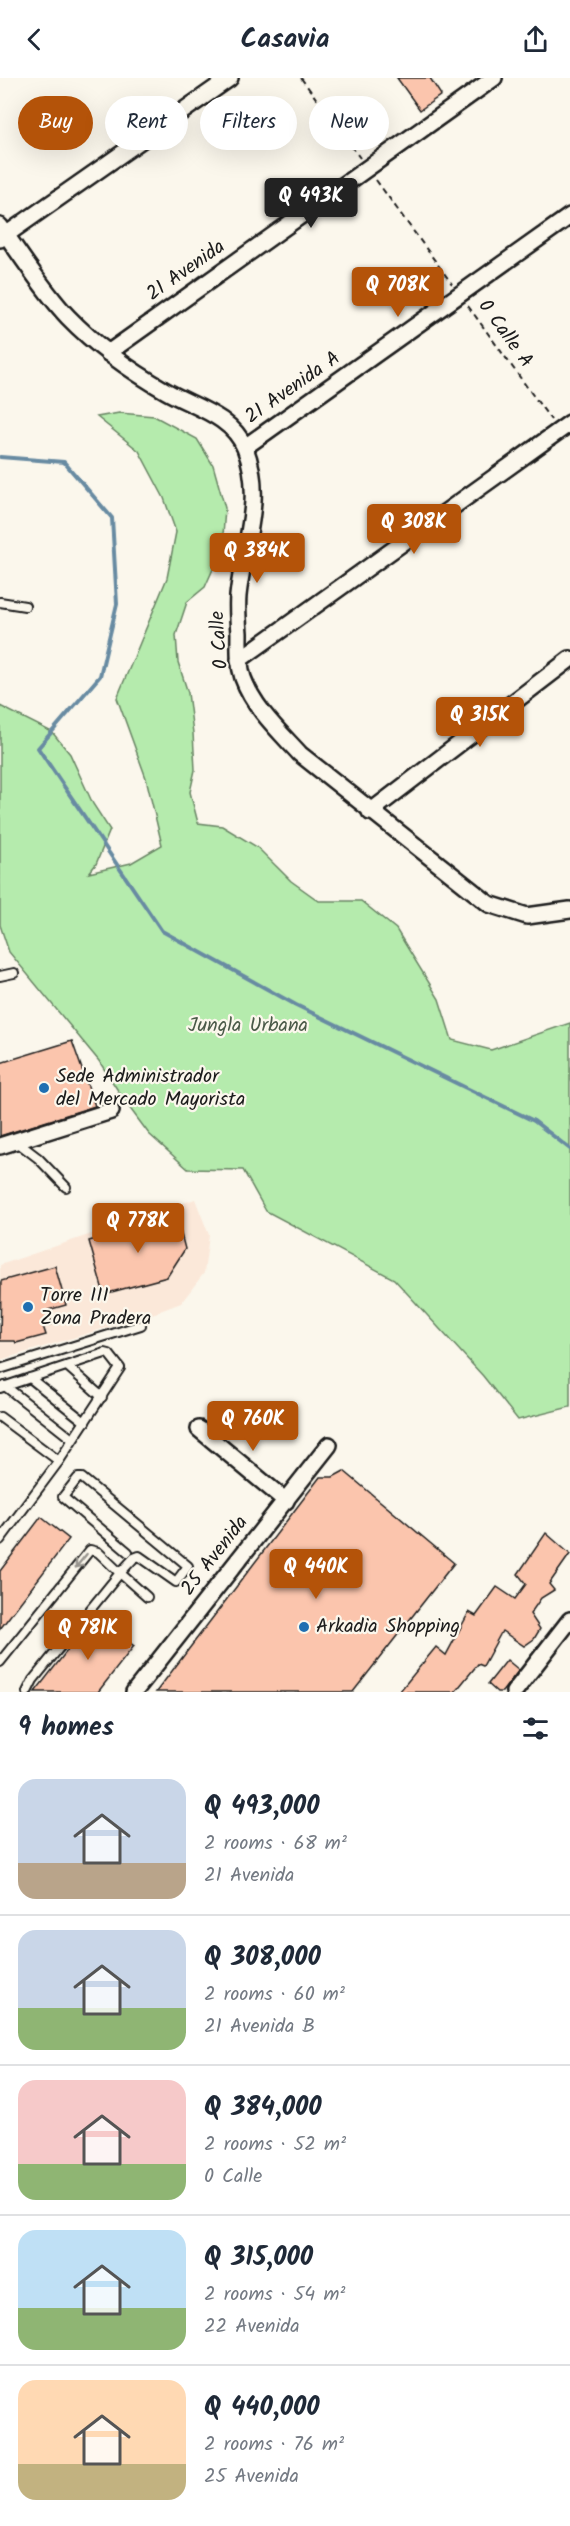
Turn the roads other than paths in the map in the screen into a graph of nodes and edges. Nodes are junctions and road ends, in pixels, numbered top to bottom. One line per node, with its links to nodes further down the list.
1 (230, 78): 4 (street)
2 (494, 78): 5 (street, 21 Avenida)
3 (570, 216): 7 (street, 21 Avenida A)
4 (2, 233): 5 (street, 0 Calle)
5 (108, 353): 7 (street, 0 Calle)
6 (565, 427): 11 (street)
7 (245, 447): 11 (street, 0 Calle)
8 (0, 602): 9 (lane)
9 (25, 606)
10 (570, 659): 12 (street)
11 (239, 660): 12 (street, 0 Calle)
12 (370, 812): 13 (street, 0 Calle)
13 (570, 910)
14 (14, 973): 15 (lane)
15 (0, 976)
16 (111, 1111): 17 (street)
17 (15, 1141): 18 (street); 19 (lane)
18 (0, 1146)
19 (66, 1187)
20 (141, 1325): 22 (lane)
21 (67, 1366): 23 (lane); 25 (lane); 25 (lane)
22 (0, 1369)
23 (30, 1378): 24 (lane); 27 (lane)
24 (3, 1387): 29 (lane)
25 (102, 1397): 27 (lane)
26 (0, 1417): 31 (lane)
27 (85, 1422): 29 (lane)
28 (199, 1429): 32 (street)
29 (72, 1439): 31 (lane)
30 (329, 1445): 32 (street, 25 Avenida)
31 (59, 1461): 33 (lane)
32 (286, 1501): 40 (street, 25 Avenida)
33 (0, 1540)
34 (128, 1552): 35 (lane)
35 (120, 1573): 36 (lane); 38 (lane, one-way to 38); 39 (lane)
36 (147, 1597)
37 (570, 1620): 41 (street)
38 (0, 1662)
39 (27, 1692)
40 (134, 1692)
41 (514, 1692)

